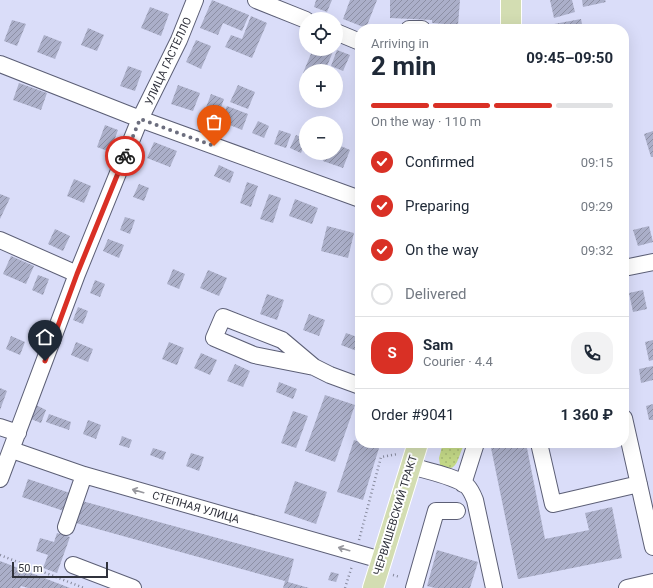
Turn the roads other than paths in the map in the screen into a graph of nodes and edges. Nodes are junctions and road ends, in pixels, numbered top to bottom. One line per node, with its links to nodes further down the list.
1 (195, 0): 9 (street, УЛИЦА ГАСТЕЛЛО)
2 (256, 0): 4 (street)
3 (511, 0): 5 (main road)
4 (299, 17)
5 (511, 24)
6 (343, 35): 7 (street)
7 (355, 40)
8 (0, 64): 9 (street)
9 (140, 119): 10 (street); 14 (street, УЛИЦА ГАСТЕЛЛО)
10 (355, 197)
11 (0, 240): 14 (street)
12 (653, 262): 13 (street)
13 (629, 267)
14 (77, 274): 18 (street, УЛИЦА ГАСТЕЛЛО)
15 (314, 367): 15 (street); 16 (street)
16 (355, 384)
17 (0, 427): 18 (street)
18 (18, 433): 23 (street, УЛИЦА ГАСТЕЛЛО)
19 (629, 440): 28 (street)
20 (414, 448): 24 (main road, ЧЕРВИШЕВСКИЙ ТРАКТ)
21 (474, 448): 27 (street)
22 (540, 448): 28 (street)
23 (12, 450): 25 (street, СТЕПНАЯ УЛИЦА); 26 (street, УЛИЦА ГАСТЕЛЛО)
24 (406, 460): 27 (street); 32 (main road, ЧЕРВИШЕВСКИЙ ТРАКТ)
25 (84, 475): 30 (street); 32 (street, СТЕПНАЯ УЛИЦА, one-way to 25)
26 (0, 479)
27 (463, 484): 38 (street)
28 (639, 484): 31 (street)
29 (457, 511): 37 (street)
30 (66, 527)
31 (653, 547)
32 (381, 560): 36 (main road, ЧЕРВИШЕВСКИЙ ТРАКТ)
33 (73, 565): 35 (street)
34 (653, 582): 39 (street)
35 (123, 586)
36 (373, 588)
37 (414, 588)
38 (494, 588)
39 (627, 588)

